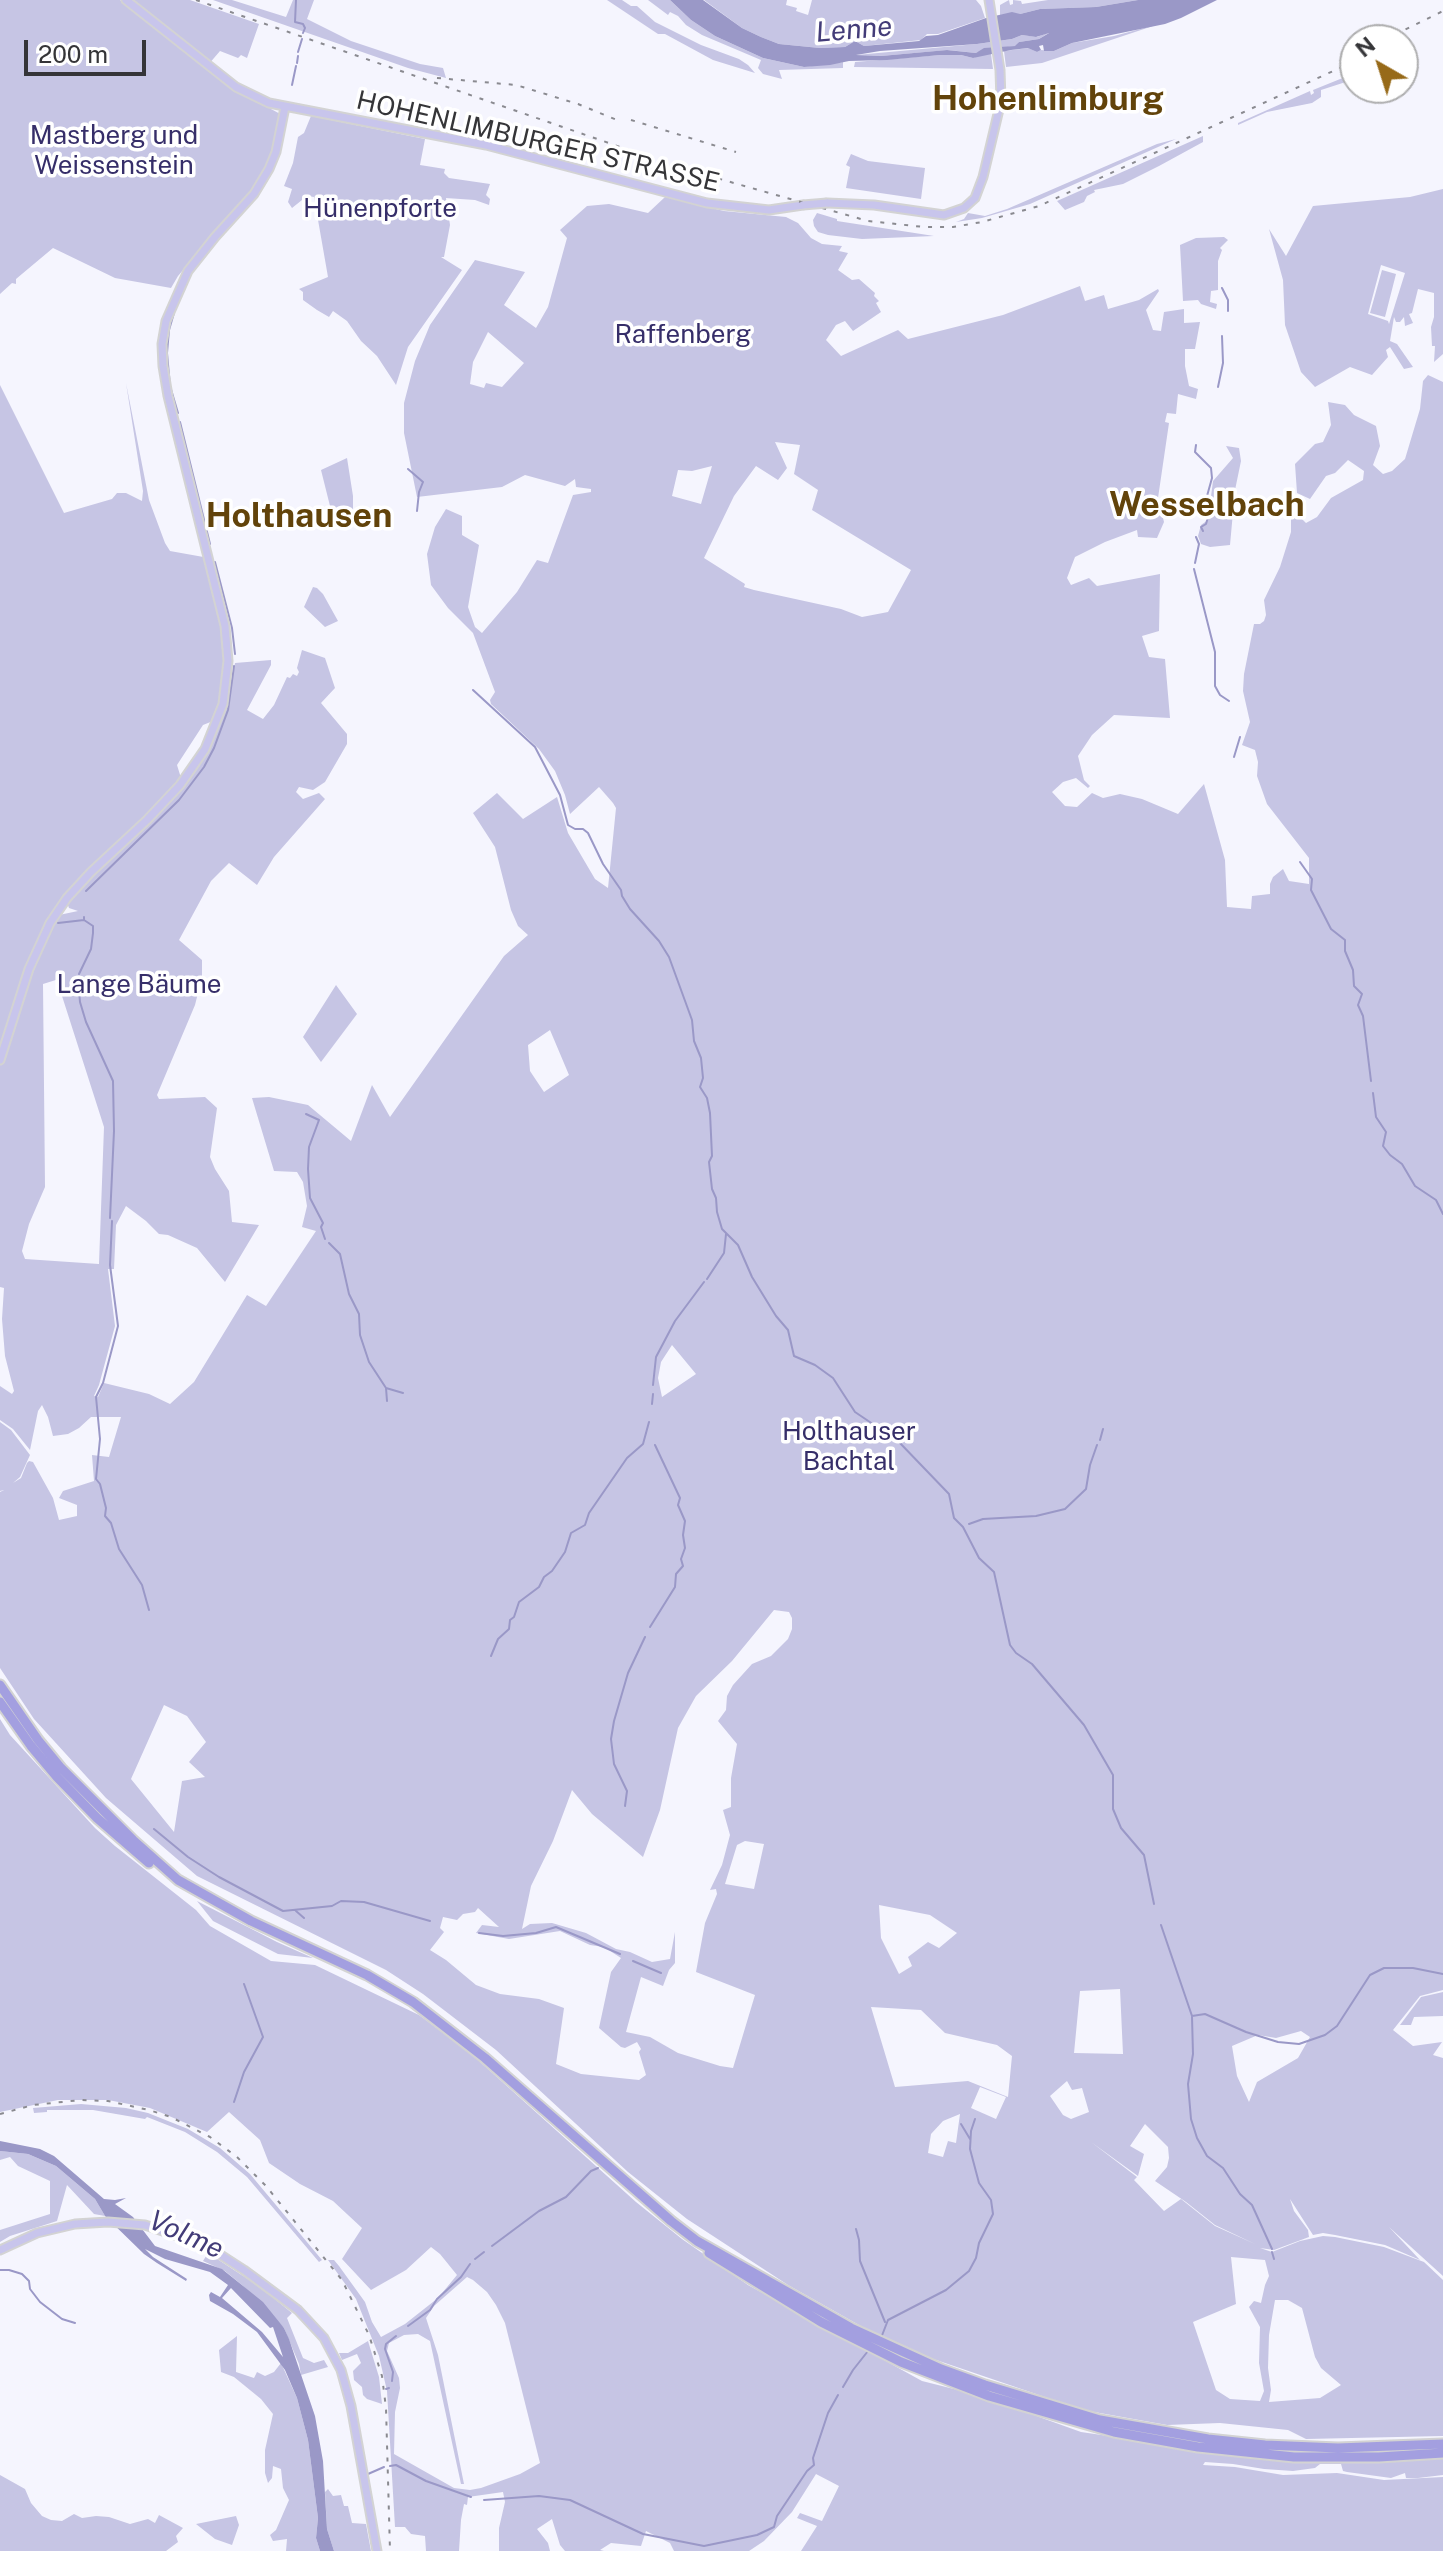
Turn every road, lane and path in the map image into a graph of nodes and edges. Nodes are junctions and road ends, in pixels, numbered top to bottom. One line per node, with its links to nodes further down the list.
1 (126, 0): 3 (main road, HOHENLIMBURGER STRASSE)
2 (990, 3): 3 (main road, HOHENLIMBURGER STRASSE, bridge)
3 (285, 107): 4 (main road)
4 (0, 1060)
5 (0, 1685): 7 (highway)
6 (0, 1702): 7 (highway)
7 (119, 1832): 9 (highway)
8 (0, 2250): 16 (main road)
9 (1084, 2419): 11 (highway); 15 (highway)
10 (1188, 2429): 11 (highway)
11 (1160, 2431): 14 (highway)
12 (1301, 2439): 14 (highway)
13 (1443, 2444): 14 (highway)
14 (1338, 2448)
15 (1443, 2453)
16 (377, 2551)

